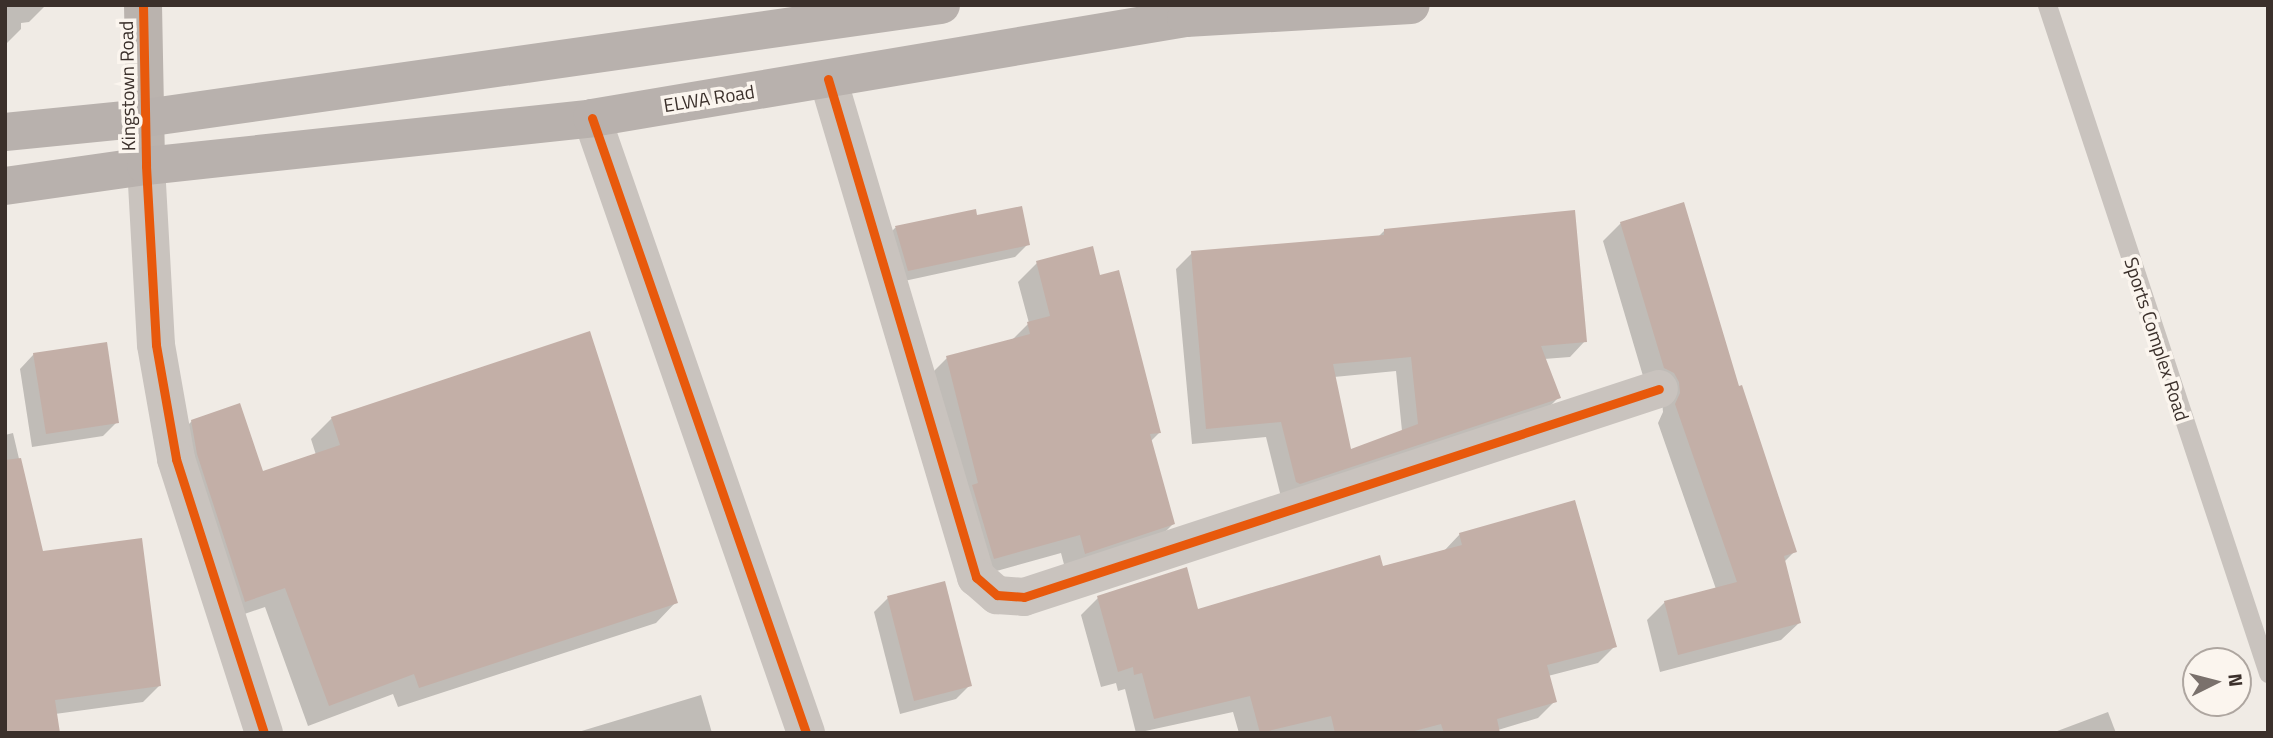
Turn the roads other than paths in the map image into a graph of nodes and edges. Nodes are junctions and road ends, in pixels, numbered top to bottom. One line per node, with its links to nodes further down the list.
1 (941, 5): 7 (main road)
2 (1411, 5): 5 (main road, ELWA Road)
3 (2047, 5): 13 (lane, Sports Complex Road)
4 (142, 6): 7 (street, Kingstown Road)
5 (1190, 12): 6 (main road, ELWA Road)
6 (828, 79): 8 (main road, ELWA Road); 12 (street)
7 (145, 118): 9 (main road); 10 (street, Kingstown Road)
8 (592, 118): 10 (main road, ELWA Road); 15 (street)
9 (5, 132)
10 (146, 166): 11 (main road, ELWA Road); 14 (street)
11 (5, 186)
12 (1660, 389)
13 (2268, 673)
14 (264, 733)
15 (806, 733)

